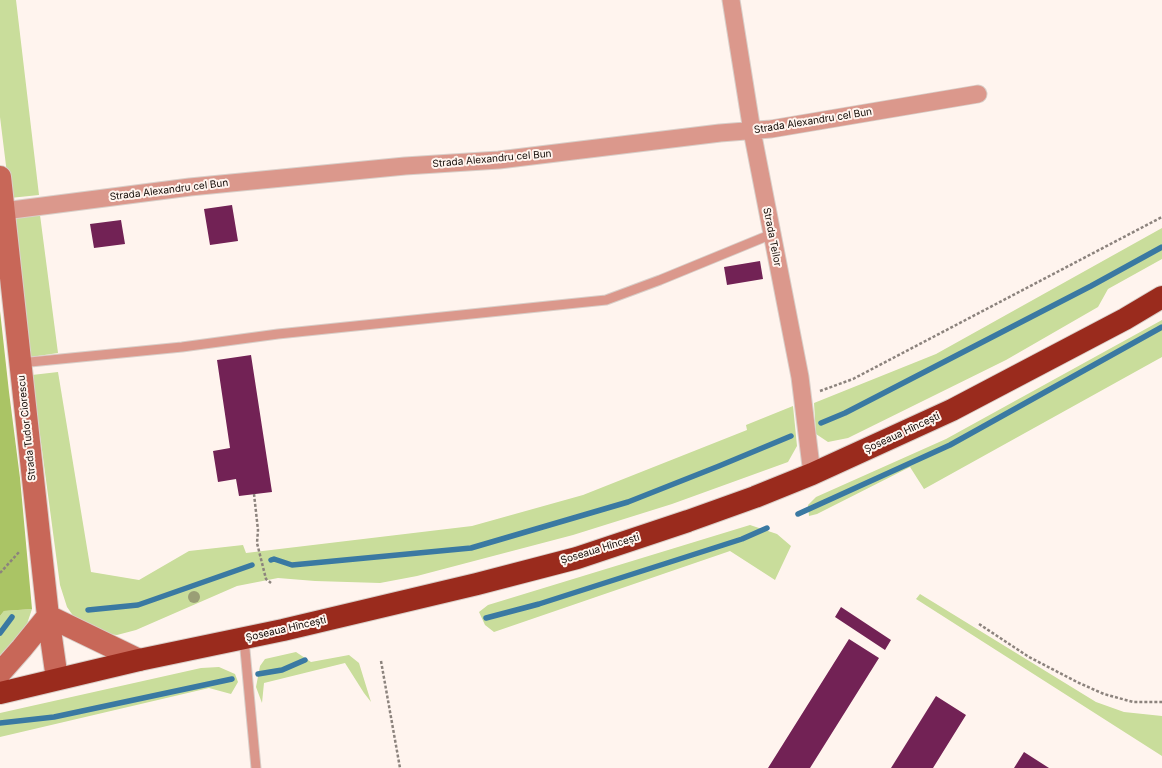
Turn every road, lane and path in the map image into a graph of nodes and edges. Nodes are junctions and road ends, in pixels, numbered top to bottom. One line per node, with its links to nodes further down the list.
1 (731, 0): 3 (street, Strada Teilor)
2 (978, 94): 3 (street, Strada Alexandru cel Bun)
3 (752, 131): 5 (street, Strada Alexandru cel Bun); 7 (street, Strada Teilor)
4 (0, 177): 5 (street, Strada Tudor Ciorescu)
5 (4, 211): 9 (street, Strada Tudor Ciorescu)
6 (1162, 217): 10 (path)
7 (772, 234): 9 (lane); 10 (street, Strada Teilor)
8 (1162, 297): 11 (highway, Șoseaua Hîncești)
9 (20, 363): 14 (street, Strada Tudor Ciorescu)
10 (802, 398): 11 (street, Strada Teilor)
11 (812, 474): 16 (highway, Șoseaua Hîncești)
12 (254, 494): 13 (path)
13 (271, 583)
14 (48, 616): 17 (street); 19 (street); 20 (street, Strada Tudor Ciorescu)
15 (979, 624): 22 (path)
16 (244, 639): 17 (highway, Șoseaua Hîncești); 23 (lane)
17 (139, 660): 20 (highway, Șoseaua Hîncești)
18 (381, 661): 24 (path)
19 (0, 673)
20 (57, 679): 21 (highway, Șoseaua Hîncești)
21 (0, 693)
22 (1162, 702)
23 (256, 768)
24 (400, 768)

